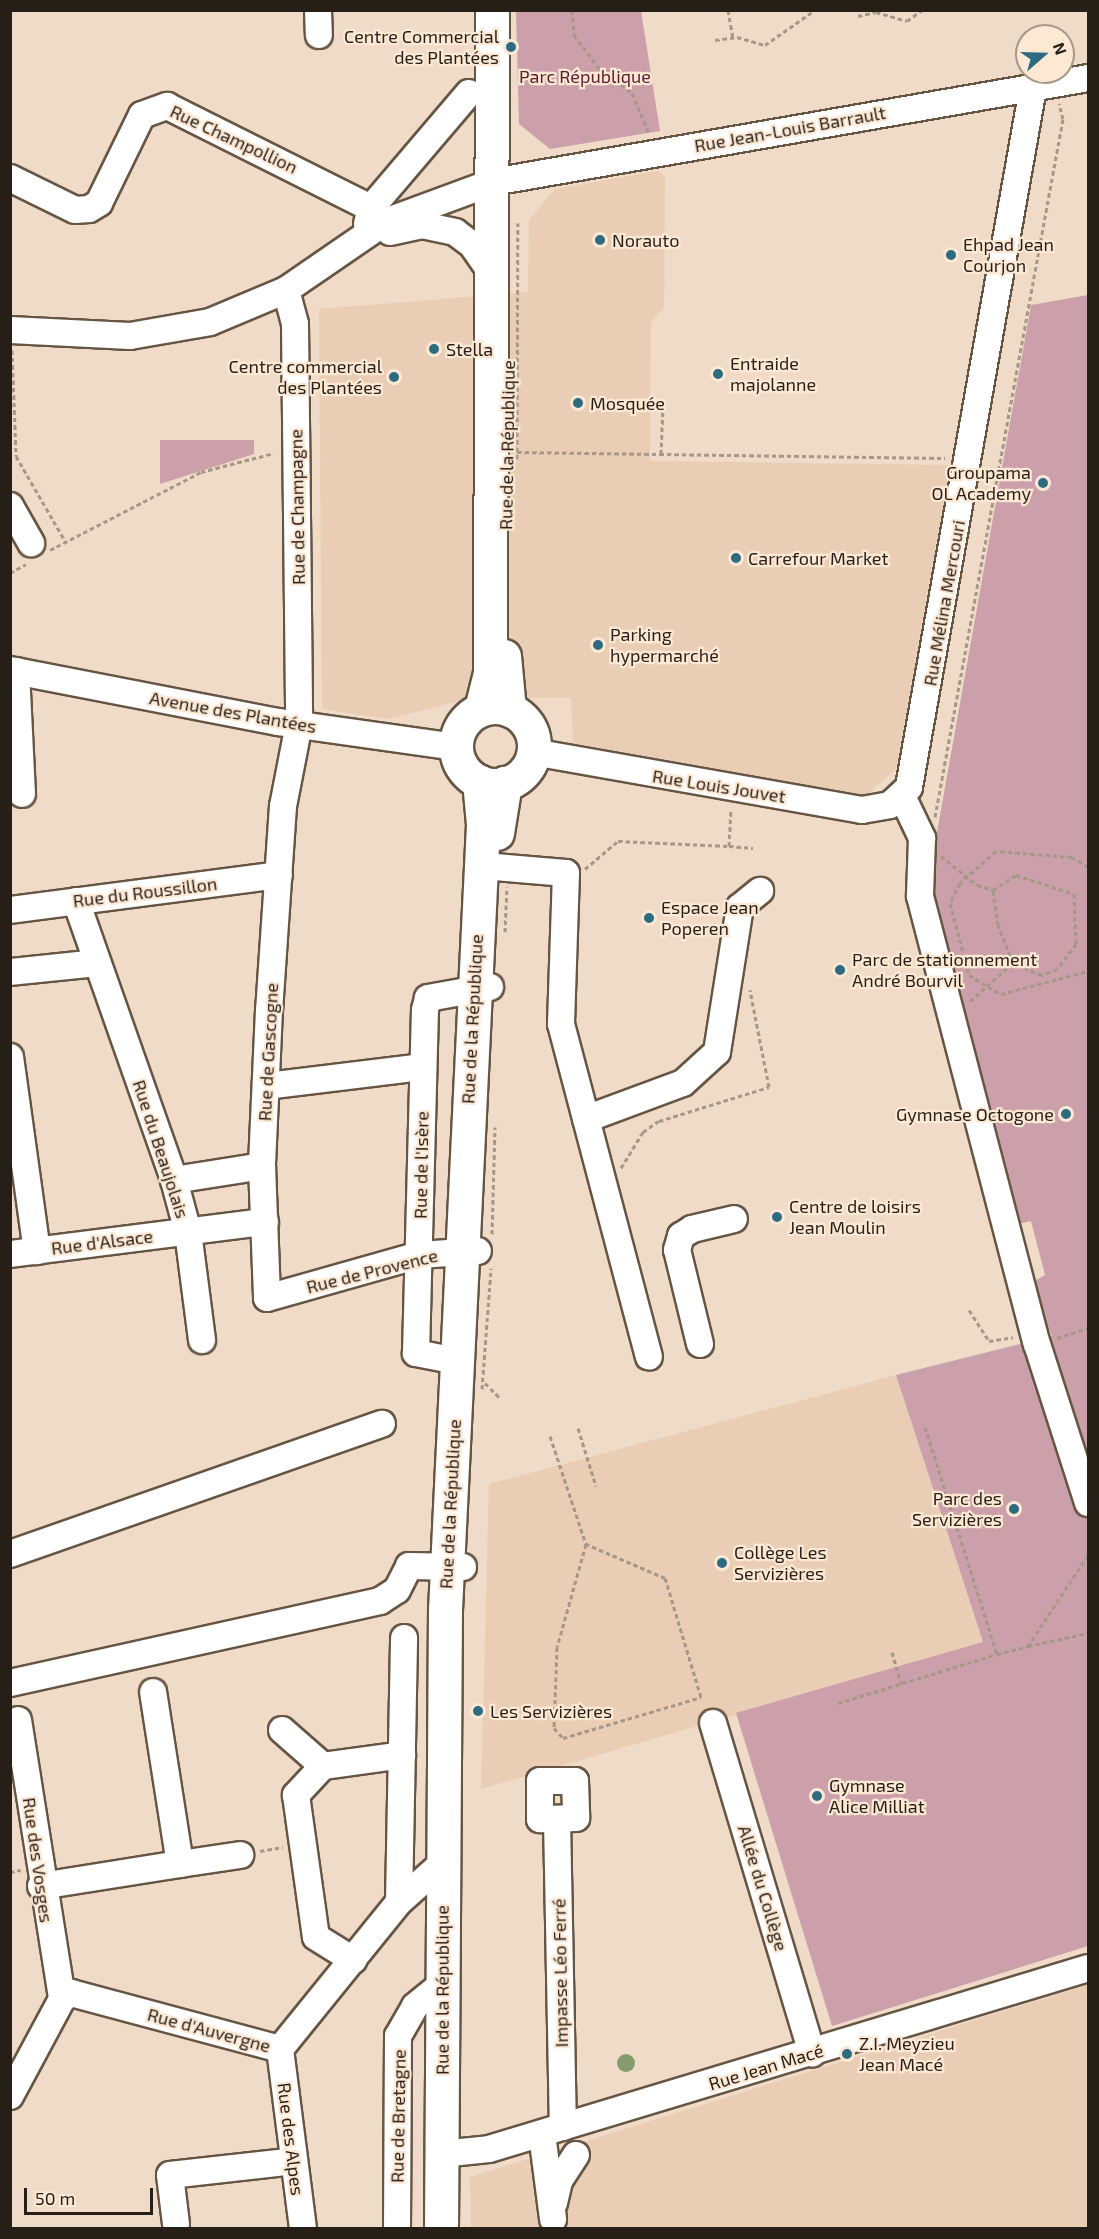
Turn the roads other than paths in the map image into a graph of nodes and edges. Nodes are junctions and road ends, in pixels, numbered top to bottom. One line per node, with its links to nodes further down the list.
1 (492, 10): 6 (main road, Rue de la République)
2 (1089, 78): 3 (street, Rue Jean-Louis Barrault)
3 (1043, 86): 6 (street, Rue Jean-Louis Barrault); 21 (street, Rue Mélina Mercouri)
4 (469, 93): 7 (street)
5 (10, 178): 7 (street, Rue Champollion)
6 (493, 182): 8 (street, Rue Jean-Louis Barrault); 9 (main road, Rue de la République); 15 (main road, Rue de la République)
7 (370, 208): 8 (street)
8 (363, 238): 9 (street); 10 (street, Rue Jean-Louis Barrault)
9 (494, 276): 15 (main road, Rue de la République)
10 (286, 290): 11 (street, Rue Jean-Louis Barrault); 16 (street, Rue de Champagne)
11 (11, 330)
12 (10, 506): 13 (street)
13 (36, 552)
14 (13, 670): 16 (street, Avenue des Plantées); 20 (street)
15 (495, 710): 17 (main road); 18 (main road)
16 (288, 723): 17 (street, Avenue des Plantées); 23 (street, Rue de Gascogne)
17 (456, 747): 19 (main road)
18 (533, 752): 19 (main road); 21 (street, Rue Louis Jouvet)
19 (492, 782): 22 (main road, Rue de la République); 29 (main road, Rue de la République)
20 (22, 794)
21 (902, 796): 51 (street)
22 (502, 868): 29 (main road, Rue de la République); 34 (street)
23 (279, 875): 25 (street, Rue du Roussillon); 32 (street, Rue de Gascogne)
24 (760, 891): 33 (street)
25 (76, 901): 26 (street, Rue du Roussillon); 27 (street, Rue du Beaujolais)
26 (10, 910)
27 (97, 963): 28 (street); 37 (street, Rue du Beaujolais)
28 (10, 972)
29 (482, 988): 31 (street, Rue de l'Isère); 42 (main road, Rue de la République)
30 (10, 1057): 41 (street)
31 (423, 1067): 32 (street); 44 (street, Rue de l'Isère)
32 (266, 1086): 36 (street, Rue de Gascogne)
33 (625, 1106): 34 (street); 35 (street)
34 (586, 1119): 35 (street)
35 (597, 1163): 48 (street)
36 (262, 1166): 37 (street); 39 (street, Rue de Gascogne)
37 (174, 1180): 40 (street, Rue du Beaujolais)
38 (734, 1219): 47 (street)
39 (265, 1222): 40 (street, Rue d'Alsace); 45 (street, Rue de Gascogne)
40 (188, 1232): 41 (street, Rue d'Alsace); 46 (street, Rue du Beaujolais)
41 (37, 1251): 43 (street, Rue d'Alsace)
42 (481, 1252): 44 (street, Rue de Provence); 49 (main road, Rue de la République); 53 (main road, Rue de la République)
43 (10, 1254)
44 (418, 1256): 45 (street, Rue de Provence); 49 (street, Rue de l'Isère)
45 (267, 1298)
46 (202, 1340)
47 (700, 1344)
48 (649, 1357)
49 (457, 1361): 53 (main road, Rue de la République)
50 (382, 1424): 52 (street)
51 (1087, 1493)
52 (10, 1554)
53 (455, 1567): 55 (main road, Rue de la République); 56 (street)
54 (404, 1638): 61 (street)
55 (453, 1645): 65 (main road, Rue de la République); 77 (main road, Rue de la République)
56 (10, 1683)
57 (153, 1692): 66 (street)
58 (18, 1720): 67 (street, Rue des Vosges)
59 (713, 1723): 74 (street, Allée du Collège)
60 (282, 1730): 62 (street)
61 (402, 1755): 62 (street); 68 (street)
62 (323, 1766): 69 (street)
63 (557, 1819): 76 (street, Impasse Léo Ferré)
64 (240, 1855): 66 (street)
65 (443, 1863): 68 (street, Rue d'Auvergne); 71 (main road, Rue de la République)
66 (180, 1864): 67 (street)
67 (40, 1886): 72 (street, Rue des Vosges)
68 (399, 1902): 69 (street, Rue d'Auvergne)
69 (353, 1960): 73 (street, Rue d'Auvergne)
70 (1089, 1968): 74 (street, Rue Jean Macé)
71 (441, 1985): 77 (main road, Rue de la République); 83 (street, Rue de Bretagne)
72 (62, 1999): 73 (street, Rue d'Auvergne); 75 (street)
73 (280, 2049): 79 (street, Rue des Alpes)
74 (812, 2053): 76 (street, Rue Jean Macé)
75 (10, 2096)
76 (553, 2130): 77 (street, Rue Jean Macé); 81 (street, Impasse Léo Ferré)
77 (447, 2154): 84 (main road, Rue de la République); 85 (main road, Rue de la République)
78 (576, 2155): 81 (street)
79 (294, 2160): 80 (street); 82 (street, Rue des Alpes)
80 (176, 2224)
81 (550, 2224)
82 (303, 2229)
83 (397, 2229)
84 (441, 2229)
85 (454, 2229)

